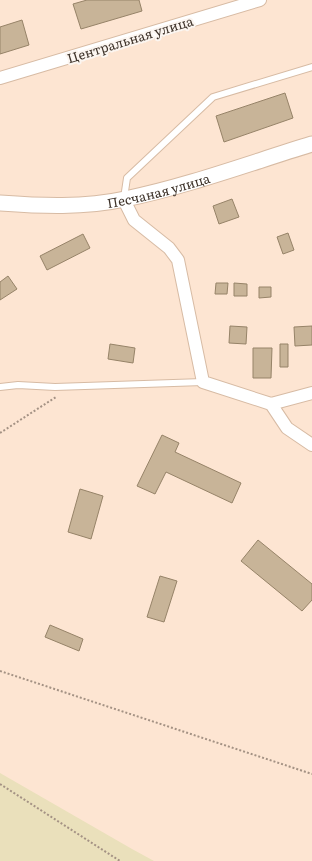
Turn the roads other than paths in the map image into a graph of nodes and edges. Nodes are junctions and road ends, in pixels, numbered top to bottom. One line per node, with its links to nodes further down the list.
1 (260, 0): 3 (street, Центральная улица)
2 (312, 67): 5 (lane)
3 (0, 78)
4 (312, 144): 5 (street, Песчаная улица)
5 (124, 200): 6 (street, Песчаная улица); 7 (street)
6 (0, 203)
7 (202, 382): 8 (lane); 10 (street)
8 (0, 387)
9 (312, 393): 10 (street)
10 (271, 404): 11 (street)
11 (312, 445)

